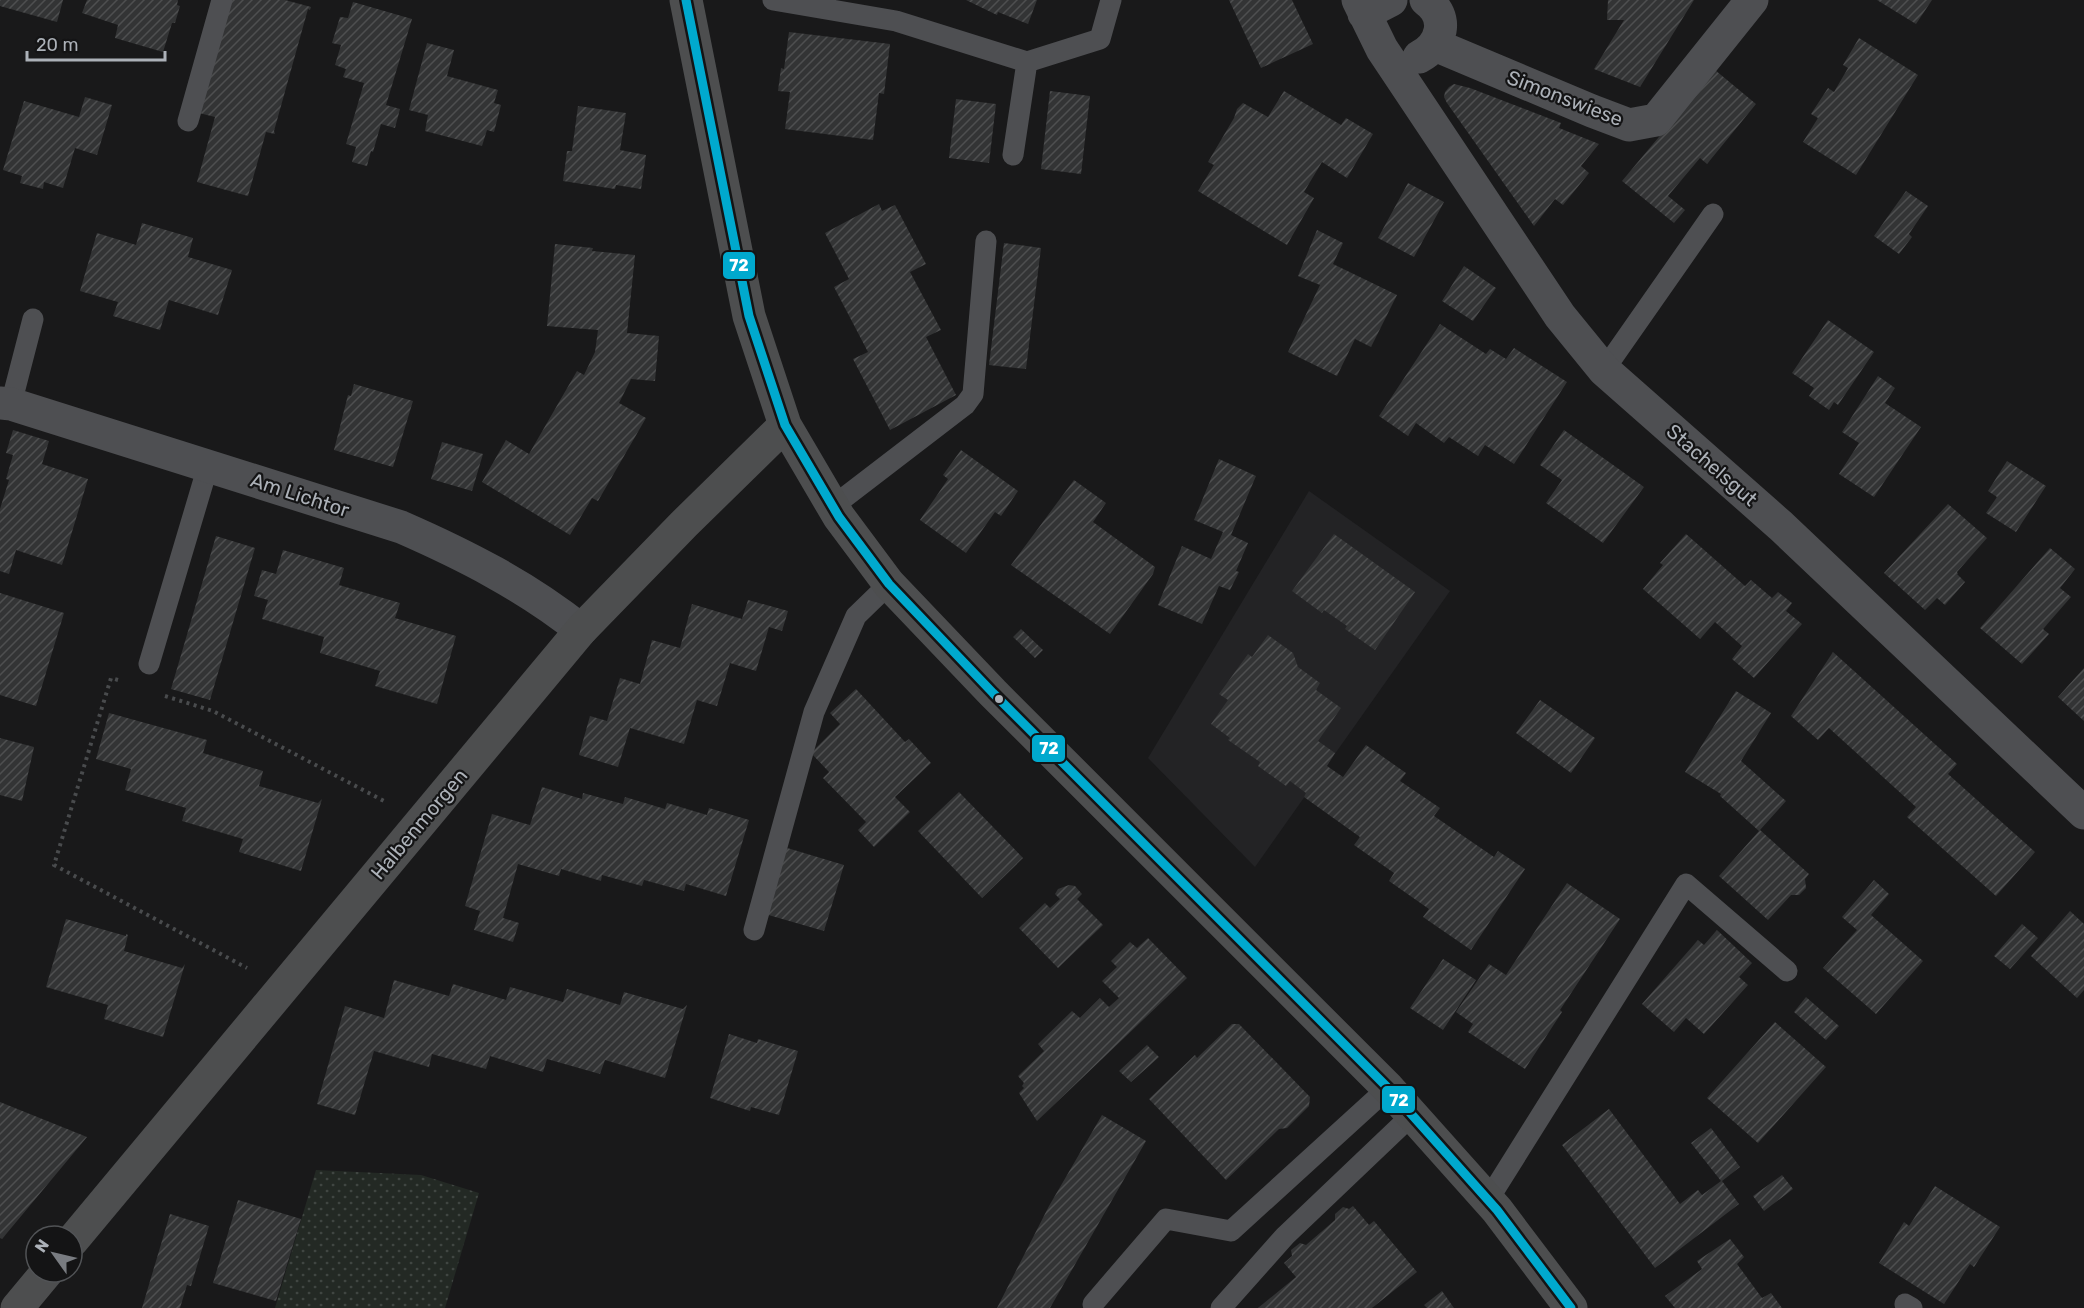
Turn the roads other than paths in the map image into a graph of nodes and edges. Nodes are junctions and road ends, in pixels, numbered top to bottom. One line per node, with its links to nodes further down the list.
1 (222, 0): 11 (lane)
2 (773, 0): 9 (lane)
3 (1112, 0): 9 (lane)
4 (1426, 0): 8 (street)
5 (1752, 0): 8 (street, Simonswiese)
6 (692, 1): 18 (main road)
7 (1371, 5): 10 (street, Stachelsgut)
8 (1435, 45): 10 (street)
9 (1027, 62): 12 (lane)
10 (1396, 69): 16 (street, Stachelsgut)
11 (188, 121)
12 (1013, 155)
13 (1713, 214): 16 (lane)
14 (986, 241): 20 (lane)
15 (33, 319): 17 (lane)
16 (1604, 370): 24 (street, Stachelsgut)
17 (5, 404): 19 (street, Am Lichtor)
18 (785, 424): 20 (main road); 22 (main road, Halbenmorgen)
19 (208, 466): 22 (street, Am Lichtor); 23 (lane)
20 (832, 507): 21 (main road)
21 (889, 584): 25 (lane); 27 (main road)
22 (581, 630): 30 (main road, Halbenmorgen)
23 (148, 664)
24 (2084, 813)
25 (754, 930)
26 (1787, 971): 29 (lane)
27 (1388, 1088): 28 (main road); 32 (lane)
28 (1412, 1115): 29 (main road); 34 (lane)
29 (1488, 1200): 35 (main road)
30 (84, 1227)
31 (36, 1284): 33 (main road)
32 (1093, 1304)
33 (17, 1308)
34 (1221, 1308)
35 (1571, 1308)

